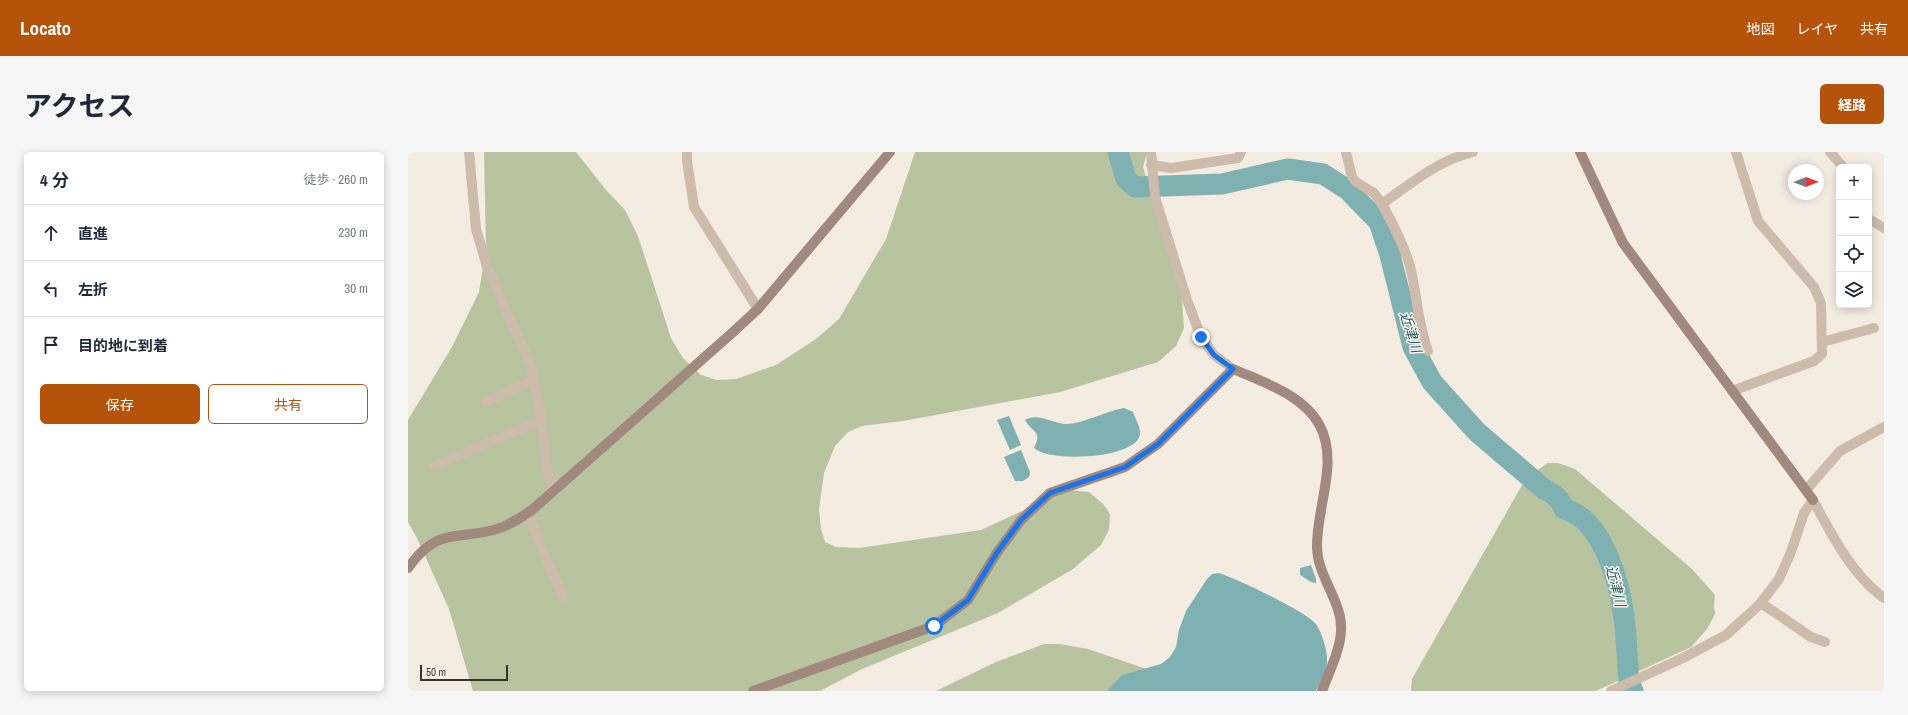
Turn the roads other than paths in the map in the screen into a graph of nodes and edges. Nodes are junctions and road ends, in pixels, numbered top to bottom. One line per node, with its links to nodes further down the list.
1 (469, 152): 21 (street)
2 (688, 152): 16 (street)
3 (890, 152): 16 (street)
4 (1151, 152): 12 (street)
5 (1241, 152): 12 (street)
6 (1346, 152): 13 (street)
7 (1473, 152): 13 (street)
8 (1580, 152): 22 (street)
9 (1736, 152): 18 (street)
10 (1830, 152): 11 (street)
11 (1840, 164)
12 (1152, 165): 20 (street)
13 (1382, 204): 19 (street)
14 (1872, 221): 15 (street)
15 (1884, 228)
16 (758, 309): 28 (street)
17 (1874, 328): 18 (street)
18 (1822, 342): 22 (street)
19 (1428, 351)
20 (1233, 369): 36 (street); 37 (street)
21 (534, 380): 23 (street); 24 (street)
22 (1732, 390): 27 (street)
23 (485, 402)
24 (541, 420): 26 (street); 28 (street)
25 (1884, 427): 27 (street)
26 (434, 466)
27 (1806, 490): 29 (street)
28 (554, 491): 30 (street)
29 (1813, 500): 33 (street); 34 (street)
30 (527, 513): 31 (street); 32 (street)
31 (408, 568)
32 (563, 597)
33 (1884, 598)
34 (1761, 603): 35 (street); 38 (street)
35 (1825, 642)
36 (753, 691)
37 (1322, 691)
38 (1611, 691)

